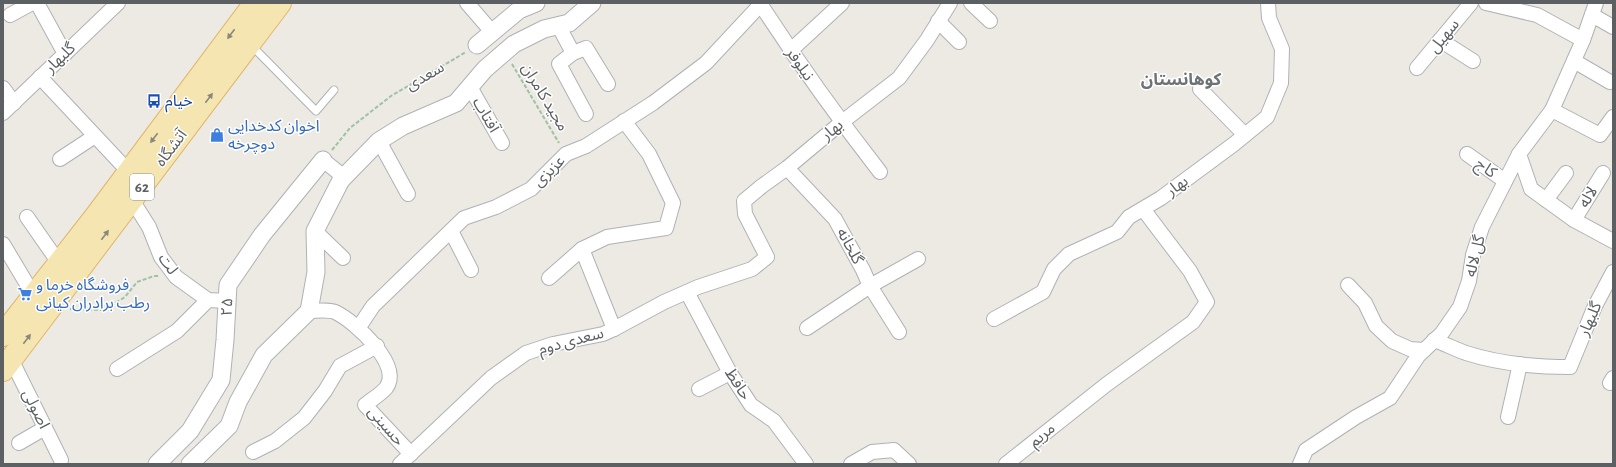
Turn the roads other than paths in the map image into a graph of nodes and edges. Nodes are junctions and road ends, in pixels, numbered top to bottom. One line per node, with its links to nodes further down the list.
1 (32, 3): 17 (street)
2 (36, 3): 31 (street)
3 (118, 3): 31 (street, گلبهار)
4 (255, 3): 58 (main road, آتشگاه / 62, one-way to 58)
5 (280, 3): 26 (main road, آتشگاه / 62)
6 (467, 3): 22 (street)
7 (536, 3): 22 (street)
8 (592, 3): 20 (street)
9 (842, 3): 29 (street)
10 (950, 3): 18 (street, بهار)
11 (971, 3): 19 (street)
12 (1268, 3): 49 (street, بهار)
13 (1471, 3): 23 (street, سهیل)
14 (1486, 3): 24 (street)
15 (762, 4): 29 (street, نیلوفر); 47 (street, عزیزی)
16 (1594, 9): 21 (street); 24 (street, گل لاله)
17 (10, 15)
18 (938, 21): 25 (street); 48 (street, بهار)
19 (990, 21)
20 (558, 25): 28 (street); 30 (street)
21 (1613, 27)
22 (497, 28): 27 (street); 28 (street)
23 (1440, 40): 33 (street); 34 (street, سهیل)
24 (1583, 40): 32 (street, گل لاله)
25 (959, 42)
26 (250, 44): 41 (lane); 65 (main road, آتشگاه / 62, one-way to 26)
27 (477, 46)
28 (509, 47): 38 (street)
29 (790, 51): 48 (street, نیلوفر)
30 (573, 53): 37 (street); 45 (street)
31 (65, 54): 35 (street, گلبهار)
32 (1574, 61): 36 (street); 43 (street, گل لاله)
33 (1473, 62)
34 (1417, 68)
35 (40, 77): 42 (street, گلبهار); 50 (street)
36 (1610, 82)
37 (608, 84)
38 (470, 87): 51 (street); 52 (street, آفتاب)
39 (3, 88): 42 (street)
40 (1200, 89): 49 (street)
41 (334, 90)
42 (14, 103): 44 (street, گلبهار)
43 (1552, 110): 46 (street); 54 (street, گل لاله)
44 (3, 113)
45 (586, 114)
46 (1613, 117)
47 (624, 121): 71 (street, عزیزی); 74 (street)
48 (842, 122): 57 (street, بهار); 59 (street, نیلوفر)
49 (1245, 135): 67 (street, بهار)
50 (95, 136): 55 (street); 58 (street)
51 (379, 141): 62 (street); 64 (street)
52 (502, 143)
53 (1467, 154): 63 (street, کاج)
54 (1519, 154): 63 (street, گل لاله); 66 (street)
55 (60, 159)
56 (323, 160): 62 (street); 87 (street, ۲۵)
57 (787, 168): 75 (street, بهار); 83 (street, گلخانه)
58 (129, 172): 78 (main road, آتشگاه / 62)
59 (880, 172)
60 (1566, 173): 66 (street)
61 (1602, 173): 69 (street, لاله)
62 (344, 177): 70 (street)
63 (1506, 181): 95 (street, گل لاله)
64 (408, 194)
65 (132, 200): 85 (street, لت); 86 (main road, آتشگاه / 62, one-way to 65)
66 (1546, 200): 69 (street)
67 (1143, 209): 89 (street, بهار); 114 (street, مریم)
68 (27, 217): 78 (street)
69 (1574, 220): 72 (street)
70 (315, 231): 76 (street); 88 (street)
71 (451, 231): 79 (street); 90 (street, عزیزی)
72 (1613, 241)
73 (3, 244): 86 (street)
74 (582, 249): 81 (street); 92 (street)
75 (767, 257): 84 (street, سعدی دوم)
76 (343, 258)
77 (918, 259): 83 (street)
78 (59, 264): 86 (main road, آتشگاه / 62)
79 (471, 270)
80 (1613, 272): 98 (street, گلبهار)
81 (550, 278)
82 (1348, 285): 95 (street)
83 (870, 286): 91 (street); 93 (street, گلخانه)
84 (687, 292): 92 (street, سعدی دوم); 100 (street, حافظ)
85 (208, 300): 87 (street); 99 (street)
86 (42, 301): 94 (main road, آتشگاه / 62); 97 (main road, آتشگاه / 62, one-way to 86)
87 (227, 301): 108 (street, ۲۵)
88 (309, 311): 90 (street, حسینی); 109 (street)
89 (994, 319)
90 (359, 327): 96 (street, حسینی)
91 (807, 328)
92 (614, 329): 106 (street, سعدی دوم)
93 (899, 332)
94 (3, 335)
95 (1429, 345): 98 (street); 115 (street, گل لاله)
96 (377, 346): 105 (street); 106 (street, حسینی)
97 (7, 364): 103 (street, اصولی)
98 (1520, 364): 102 (street)
99 (117, 369)
100 (730, 373): 101 (street); 111 (street, حافظ)
101 (699, 389)
102 (1508, 417)
103 (45, 428): 104 (street); 107 (street, اصولی)
104 (19, 443)
105 (253, 452)
106 (411, 454): 110 (street, سعدی دوم)
107 (61, 460)
108 (157, 464)
109 (190, 464)
110 (400, 464)
111 (806, 464)
112 (851, 464): 113 (street)
113 (909, 464)
114 (1006, 464)
115 (1300, 464)

